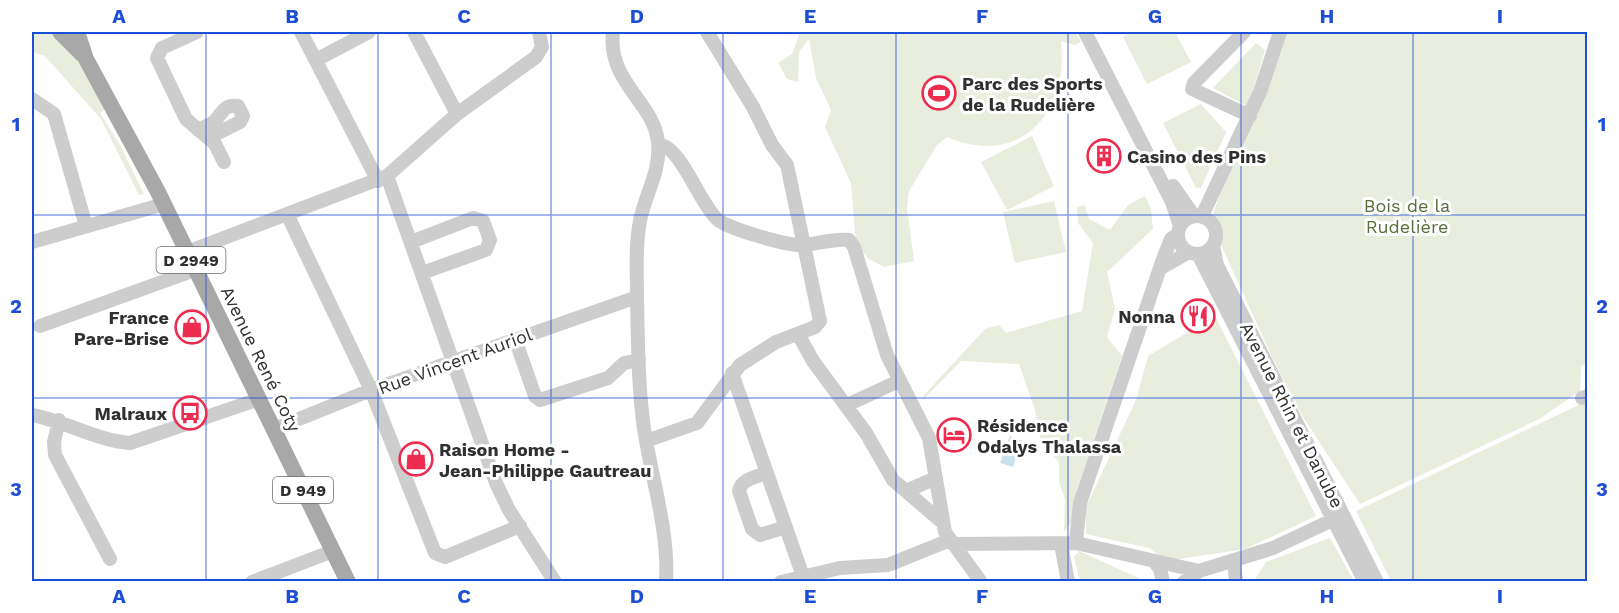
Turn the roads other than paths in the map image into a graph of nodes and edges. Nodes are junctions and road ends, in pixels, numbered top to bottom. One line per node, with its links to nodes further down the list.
1 (60, 32): 14 (main road, D 2949)
2 (77, 32): 14 (main road, D 2949)
3 (197, 32): 20 (street)
4 (301, 32): 15 (street)
5 (369, 32): 15 (street)
6 (414, 32): 17 (street)
7 (539, 32): 17 (street)
8 (613, 32): 19 (street)
9 (707, 32): 29 (street)
10 (1084, 32): 26 (street)
11 (1094, 32): 24 (street)
12 (1244, 32): 18 (street)
13 (1280, 32): 18 (street)
14 (86, 60): 22 (main road, Avenue René Coty / D 2949)
15 (316, 60): 21 (street)
16 (32, 99): 25 (street)
17 (457, 114): 21 (street)
18 (1250, 116): 24 (street)
19 (659, 145): 29 (street); 36 (street)
20 (224, 162)
21 (383, 178): 23 (street); 28 (street)
22 (164, 204): 25 (street); 31 (main road, Avenue René Coty / D 2949)
23 (287, 214): 31 (street); 44 (street)
24 (1198, 216): 26 (street); 30 (street)
25 (86, 226): 27 (street)
26 (1179, 230): 32 (street); 33 (street)
27 (32, 242)
28 (411, 242): 35 (street); 35 (street)
29 (802, 245): 38 (street); 43 (street)
30 (1213, 246): 32 (street); 54 (street, Avenue Rhin et Danube)
31 (187, 252): 34 (main road, Avenue René Coty / D 2949)
32 (1193, 253): 33 (street); 54 (street, Avenue Rhin et Danube)
33 (1161, 268): 59 (street)
34 (195, 270): 37 (street); 45 (main road, Avenue René Coty / D 2949)
35 (422, 273): 41 (street)
36 (637, 297): 39 (street, Rue Vincent Auriol); 40 (street)
37 (40, 326)
38 (798, 334): 42 (street); 46 (street)
39 (515, 339): 40 (street); 41 (street, Rue Vincent Auriol)
40 (639, 360): 50 (street)
41 (453, 363): 44 (street, Rue Vincent Auriol); 56 (street)
42 (732, 373): 50 (street); 51 (street)
43 (899, 381): 46 (street); 52 (street)
44 (371, 390): 49 (street, Rue Vincent Auriol); 56 (street)
45 (259, 399): 48 (street); 49 (main road, Avenue René Coty / D 949)
46 (846, 405): 53 (street)
47 (32, 415): 48 (street)
48 (59, 420): 61 (street)
49 (274, 429): 60 (main road, Avenue René Coty / D 949)
50 (646, 441): 69 (street)
51 (766, 473): 57 (street); 57 (street)
52 (936, 478): 53 (street); 55 (street)
53 (906, 491): 55 (street)
54 (1338, 518): 62 (street); 76 (street, Avenue Rhin et Danube); 77 (street, Avenue Rhin et Danube)
55 (942, 522): 58 (street)
56 (520, 526): 68 (street)
57 (786, 527): 65 (street)
58 (951, 542): 59 (street); 65 (street); 71 (street)
59 (1069, 543): 63 (street); 72 (street)
60 (333, 551): 66 (street); 67 (main road, Avenue René Coty / D 949)
61 (110, 559)
62 (1234, 560): 64 (street); 75 (street)
63 (1154, 561): 64 (street); 73 (street)
64 (1198, 571): 74 (street)
65 (803, 578): 70 (street)
66 (252, 582)
67 (348, 582)
68 (555, 582)
69 (666, 582)
70 (781, 582)
71 (981, 582)
72 (1068, 582)
73 (1163, 582)
74 (1184, 582)
75 (1236, 582)
76 (1365, 582)
77 (1377, 582)

